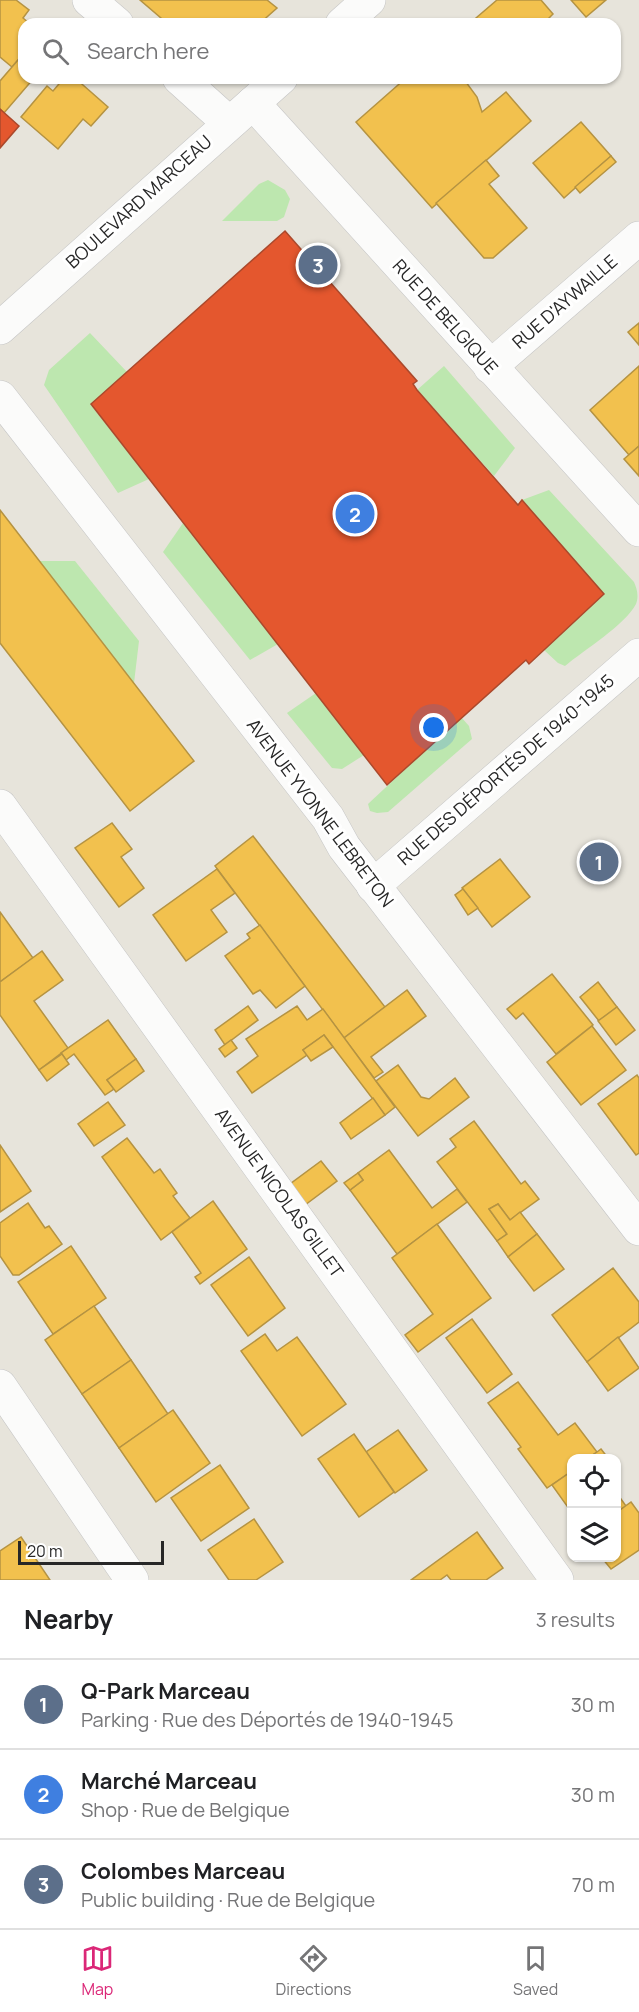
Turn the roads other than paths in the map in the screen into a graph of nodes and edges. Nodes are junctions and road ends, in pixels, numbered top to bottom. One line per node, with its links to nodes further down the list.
1 (89, 0): 3 (street)
2 (369, 0): 4 (street)
3 (110, 18)
4 (349, 18)
5 (190, 84): 7 (street, RUE DE BELGIQUE)
6 (274, 84): 7 (street, BOULEVARD MARCEAU)
7 (241, 113): 9 (street, BOULEVARD MARCEAU); 10 (street, RUE DE BELGIQUE)
8 (639, 238): 10 (street, RUE D'AYWAILLE)
9 (0, 328)
10 (490, 367): 12 (street, RUE DE BELGIQUE)
11 (0, 397): 15 (street, AVENUE YVONNE LEBRETON)
12 (639, 530)
13 (639, 656): 15 (street, RUE DES DÉPORTÉS DE 1940-1945)
14 (0, 806): 19 (street, AVENUE NICOLAS GILLET)
15 (373, 886): 16 (street, AVENUE YVONNE LEBRETON)
16 (639, 1229)
17 (0, 1386): 18 (street)
18 (132, 1580)
19 (557, 1580)

